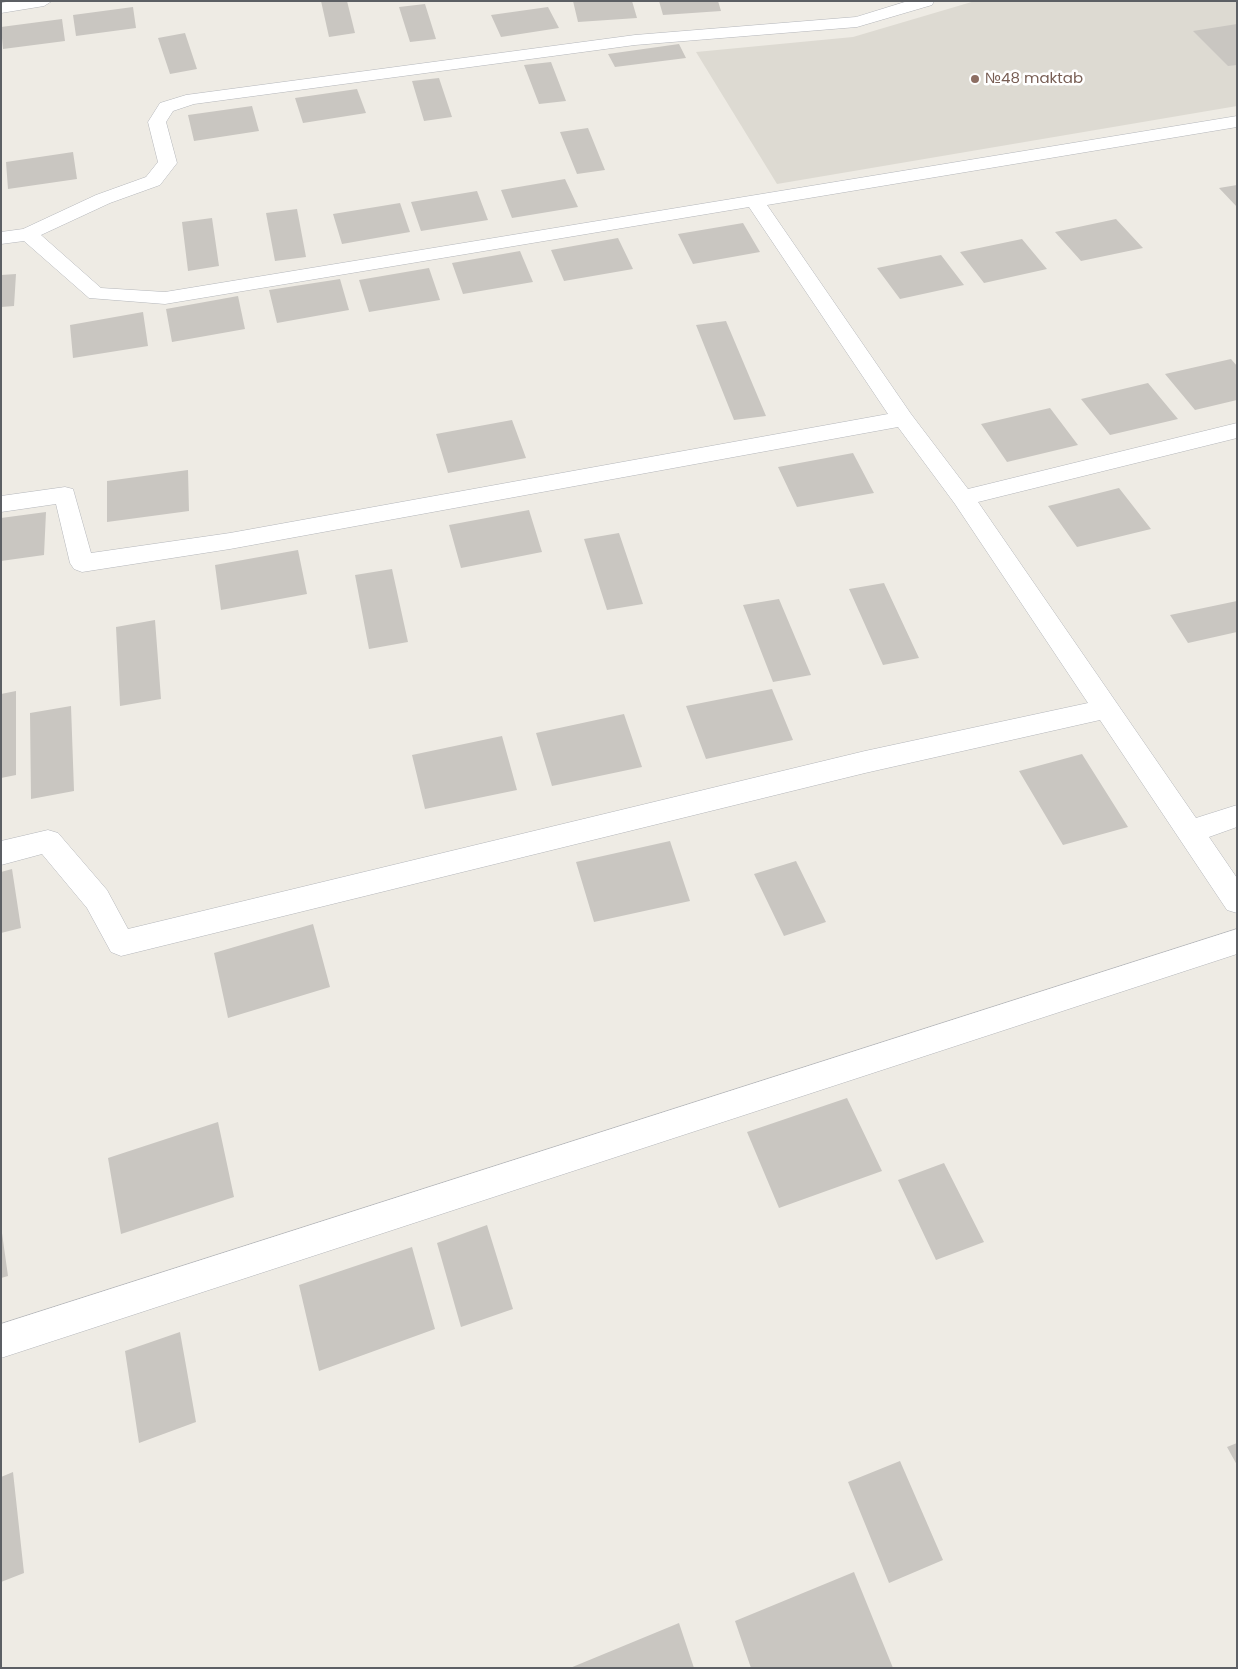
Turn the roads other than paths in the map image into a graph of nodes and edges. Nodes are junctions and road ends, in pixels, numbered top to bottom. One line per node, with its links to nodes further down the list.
1 (44, 1): 3 (street)
2 (926, 1): 6 (street)
3 (1, 8)
4 (1237, 121): 5 (street)
5 (754, 200): 6 (street); 8 (street)
6 (28, 234): 7 (street)
7 (1, 238)
8 (902, 419): 10 (street); 11 (street)
9 (1237, 430): 10 (street)
10 (963, 498): 12 (street)
11 (1, 504)
12 (1106, 709): 14 (street); 15 (street)
13 (1237, 816): 14 (street)
14 (1189, 832): 16 (street)
15 (1, 853)
16 (1237, 901)
17 (1237, 941): 18 (street)
18 (1, 1341)

